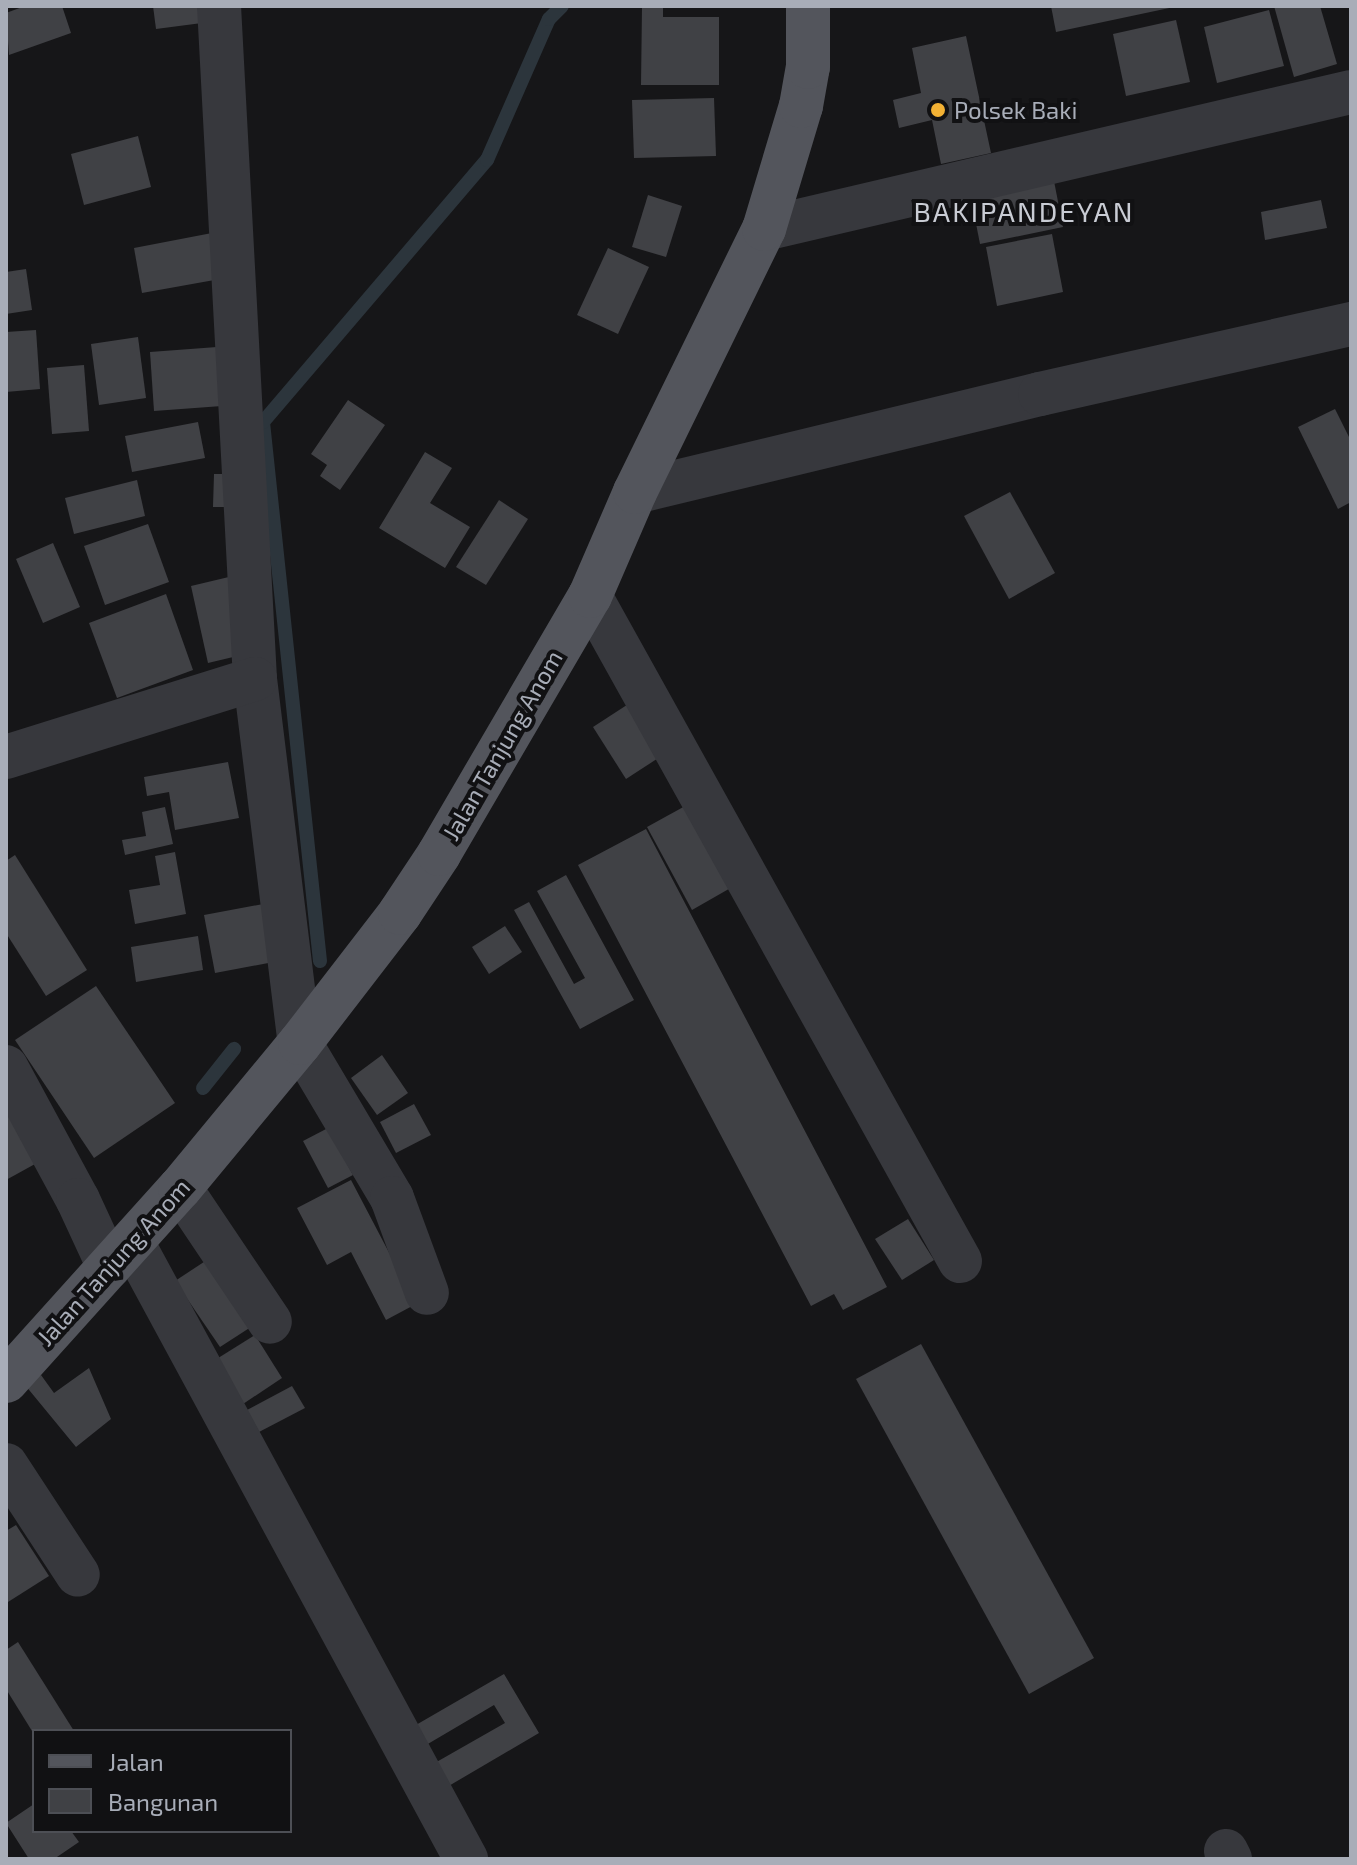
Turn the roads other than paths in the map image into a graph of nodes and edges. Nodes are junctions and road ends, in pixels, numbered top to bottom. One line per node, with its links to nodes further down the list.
1 (219, 6): 8 (street)
2 (808, 6): 4 (main road, Jalan Tanjung Anom)
3 (1351, 92): 4 (street)
4 (764, 229): 6 (main road, Jalan Tanjung Anom)
5 (1351, 324): 6 (street)
6 (635, 492): 7 (main road, Jalan Tanjung Anom)
7 (590, 596): 10 (main road, Jalan Tanjung Anom); 14 (street)
8 (255, 679): 9 (street); 10 (street)
9 (6, 757)
10 (300, 1043): 12 (main road, Jalan Tanjung Anom); 15 (street)
11 (6, 1067): 13 (street)
12 (180, 1188): 13 (main road, Jalan Tanjung Anom); 16 (street)
13 (120, 1255): 17 (main road, Jalan Tanjung Anom); 20 (street)
14 (960, 1261)
15 (427, 1293)
16 (270, 1322)
17 (6, 1381)
18 (6, 1465): 19 (street)
19 (78, 1575)
20 (466, 1859)

